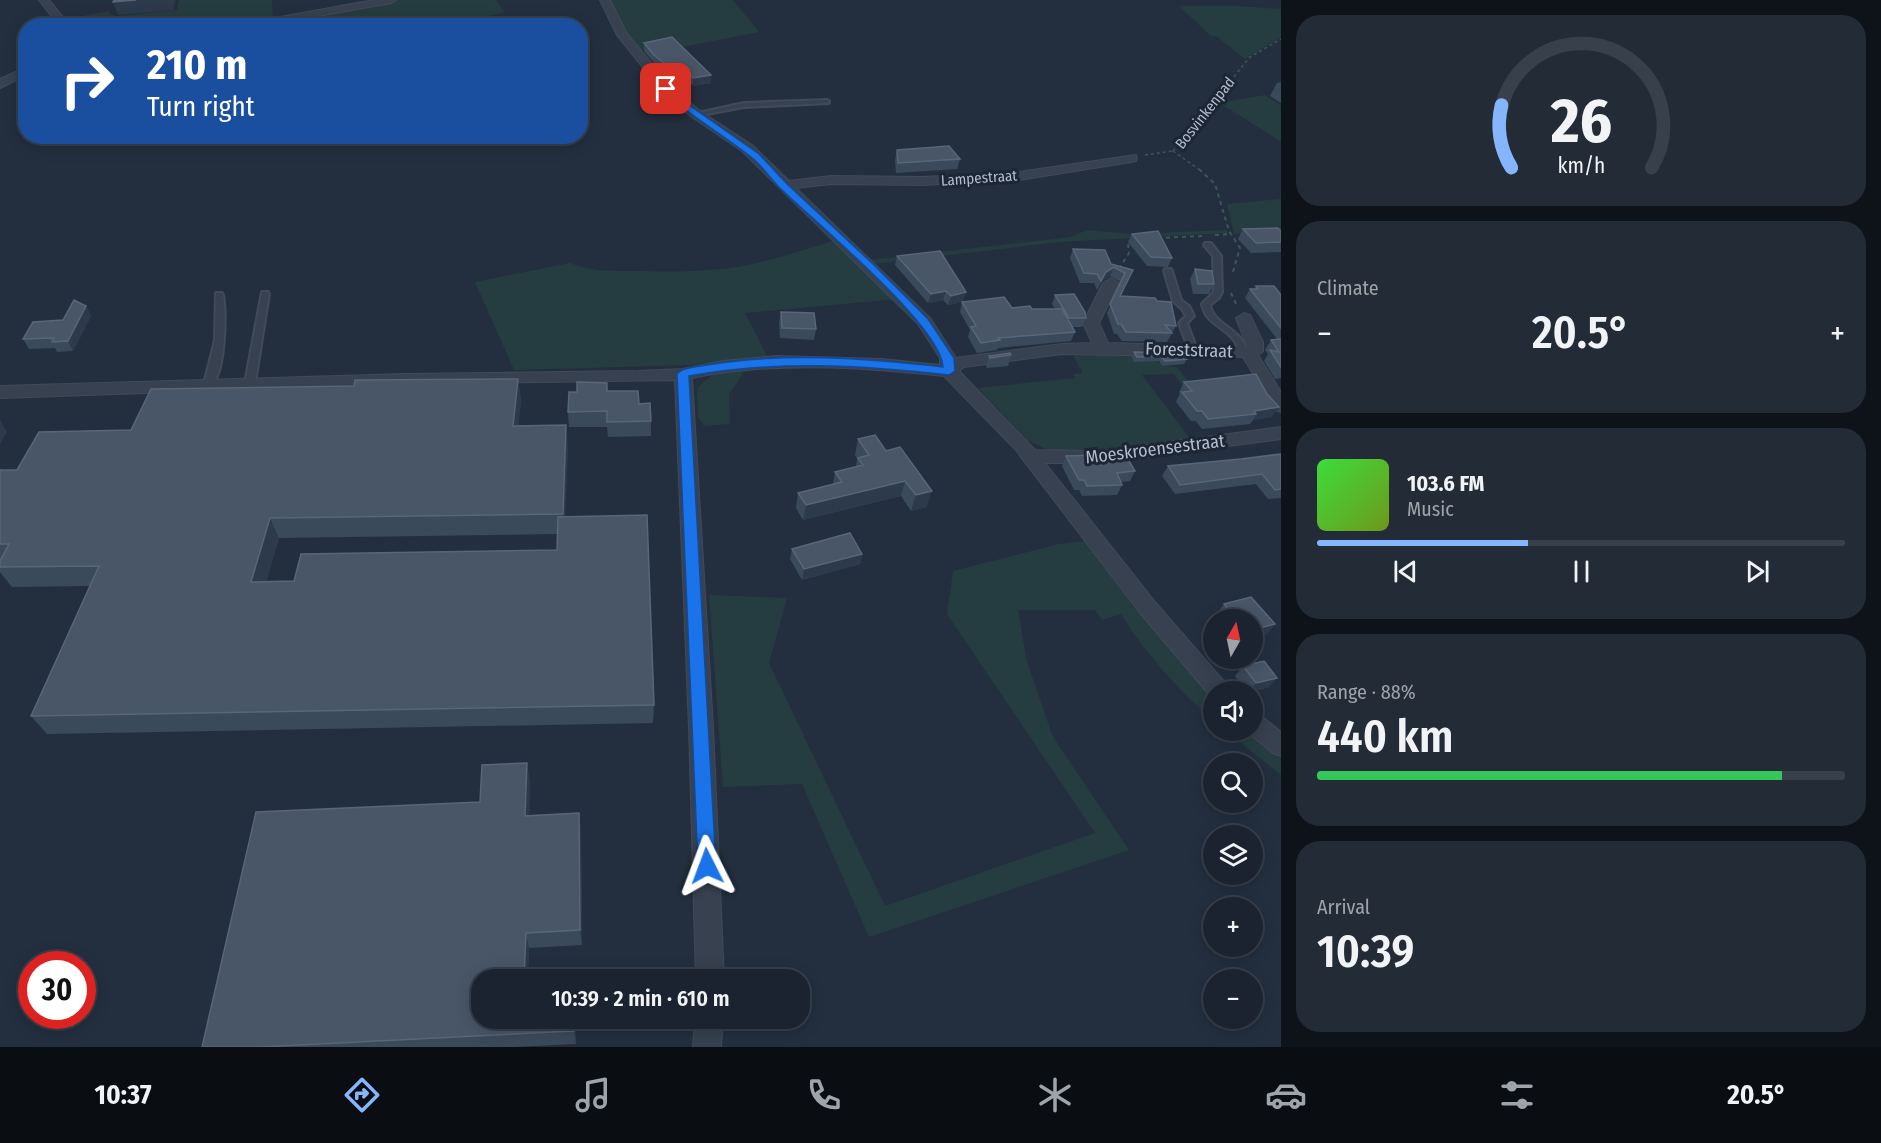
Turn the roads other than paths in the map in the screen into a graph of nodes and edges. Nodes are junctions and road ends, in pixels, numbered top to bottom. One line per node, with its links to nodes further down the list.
1 (44, 0): 4 (street)
2 (391, 0): 5 (street)
3 (605, 0): 9 (street)
4 (59, 18)
5 (290, 18)
6 (18, 74): 7 (street)
7 (0, 84)
8 (827, 102): 9 (lane)
9 (696, 114): 11 (street)
10 (1131, 158): 11 (street, Lampestraat)
11 (784, 186): 21 (street)
12 (1208, 245): 20 (lane)
13 (1168, 271): 19 (lane)
14 (1111, 283): 18 (street)
15 (266, 294): 23 (lane)
16 (219, 295): 24 (lane)
17 (1244, 318): 20 (street)
18 (1102, 348): 19 (street, Foreststraat); 21 (street, Foreststraat)
19 (1194, 350): 20 (street, Foreststraat)
20 (1246, 352): 26 (street, Foreststraat)
21 (949, 371): 22 (street); 28 (street)
22 (683, 374): 23 (street); 32 (street)
23 (250, 383): 24 (street)
24 (209, 384): 25 (street)
25 (0, 392)
26 (1281, 406)
27 (1281, 433): 28 (street, Moeskroensestraat)
28 (1029, 456): 29 (street)
29 (1210, 681)
30 (1263, 731): 31 (street)
31 (1281, 746)
32 (710, 969)
33 (708, 1029): 34 (street)
34 (707, 1047)

